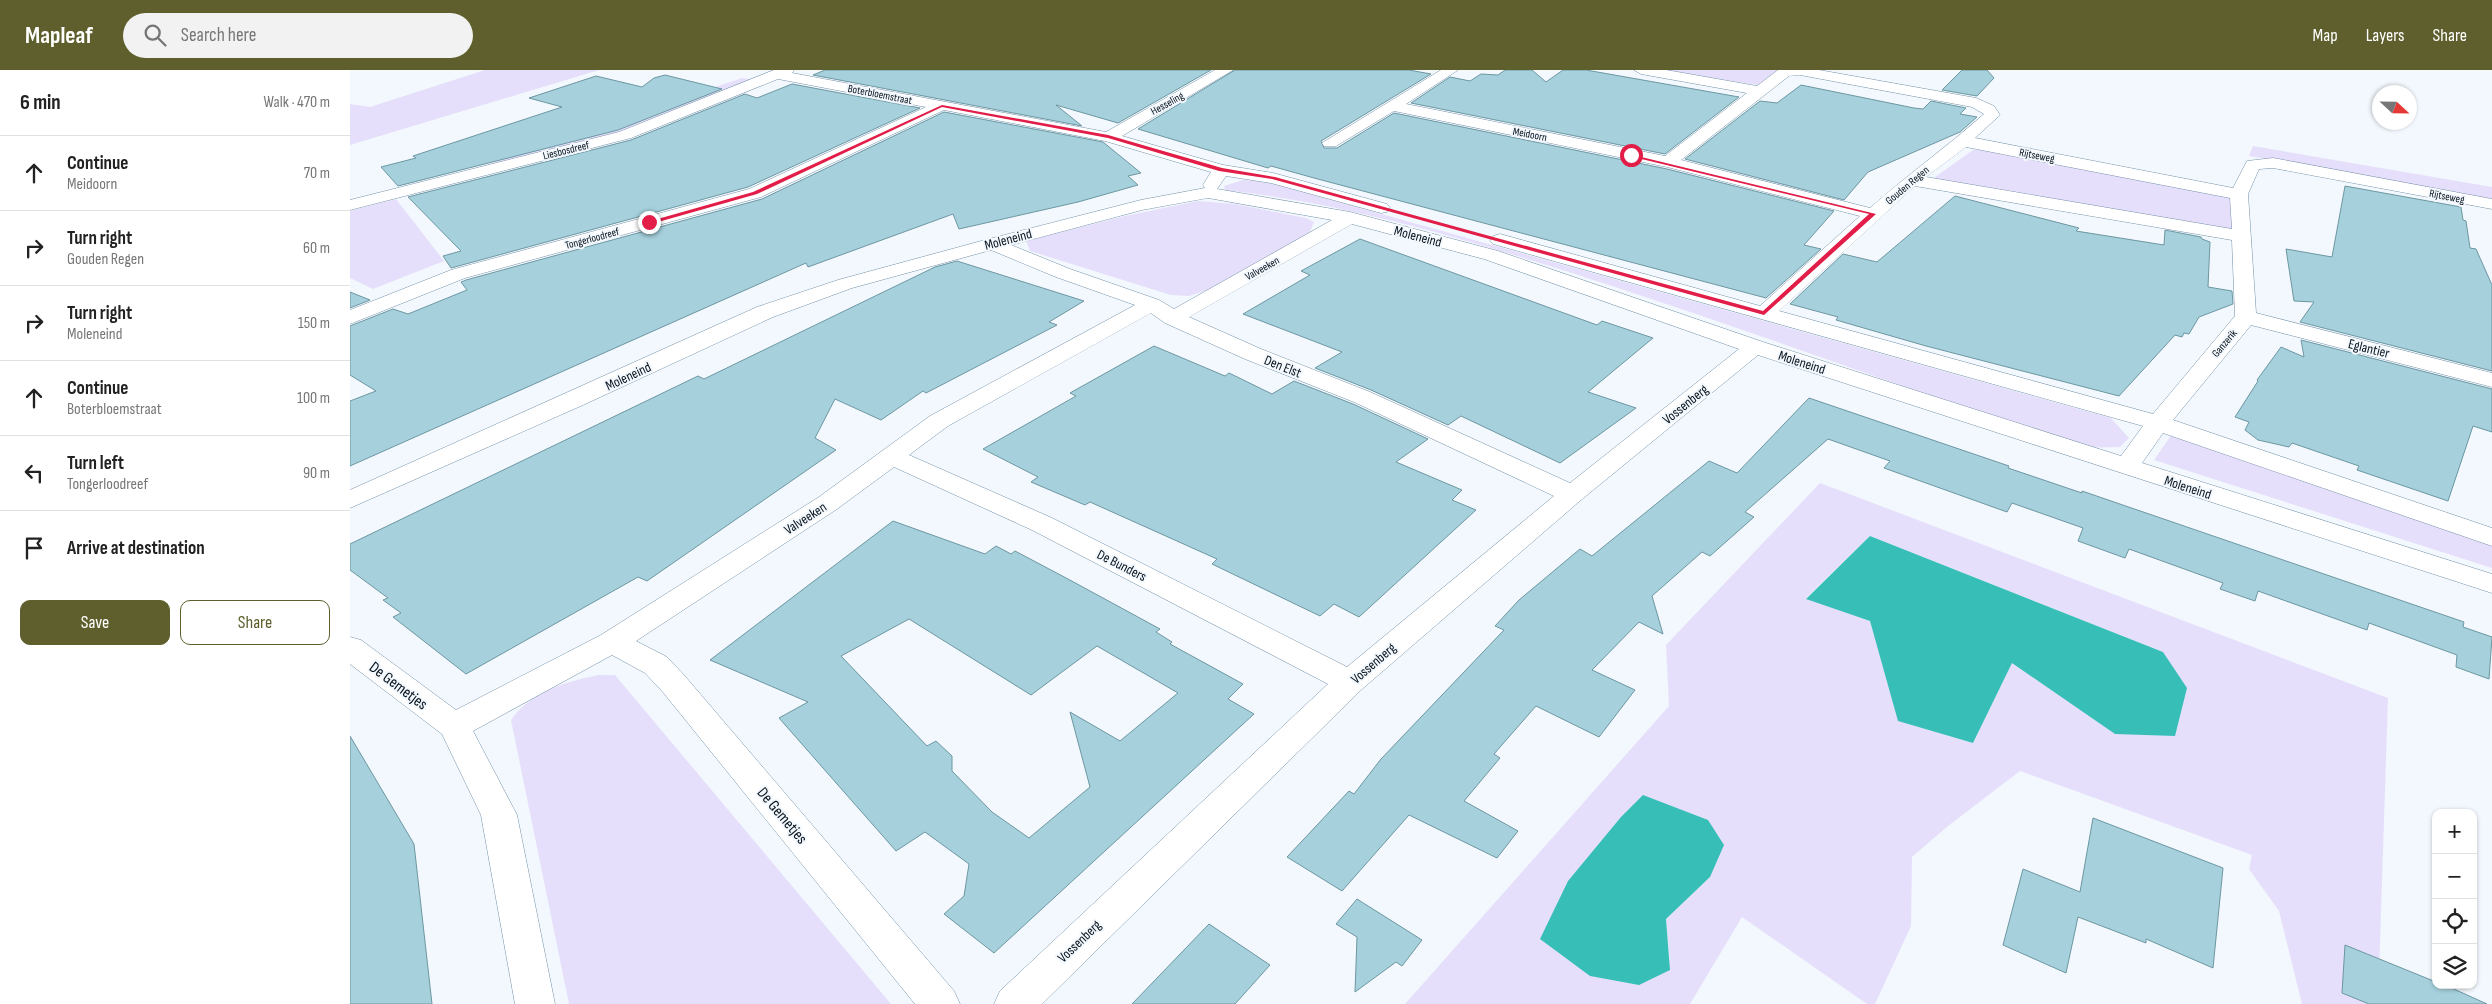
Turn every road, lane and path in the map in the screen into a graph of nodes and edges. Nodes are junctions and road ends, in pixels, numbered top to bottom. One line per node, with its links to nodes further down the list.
1 (1226, 70): 8 (street, Hesseling)
2 (1452, 70): 7 (street)
3 (1641, 70): 5 (street)
4 (782, 72): 6 (street, Boterbloemstraat); 17 (street, Liesbosdreef)
5 (1760, 91): 9 (street); 11 (street)
6 (942, 106): 8 (street, Boterbloemstraat); 25 (street, Tongerloodreef)
7 (1393, 106): 10 (street); 11 (street, Meidoorn)
8 (1108, 136): 12 (street, Boterbloemstraat)
9 (1963, 141): 13 (street, Gouden Regen); 15 (street, Rijtseweg)
10 (1330, 142)
11 (1668, 162): 18 (street, Meidoorn)
12 (1221, 170): 14 (street); 23 (street, Moleneind)
13 (1911, 180): 18 (street, Gouden Regen); 20 (street)
14 (1208, 192): 19 (street, Moleneind); 21 (street, Moleneind)
15 (2239, 194): 16 (street, Rijtseweg); 20 (street, Ganzerik)
16 (2492, 204)
17 (350, 206)
18 (1873, 214): 23 (street, Gouden Regen)
19 (1350, 218): 22 (street, Valveeken); 26 (street, Moleneind)
20 (2242, 236): 24 (street, Ganzerik)
21 (992, 244): 22 (street, Den Elst); 32 (street, Moleneind)
22 (1163, 311): 29 (street, Valveeken); 31 (street, Den Elst)
23 (1764, 313): 28 (street, Moleneind)
24 (2246, 317): 27 (street, Eglantier); 28 (street, Ganzerik)
25 (350, 318)
26 (1755, 347): 30 (street, Moleneind); 31 (street, Vossenberg)
27 (2492, 380)
28 (2158, 423): 30 (street, Ganzerik); 33 (street, Moleneind)
29 (890, 456): 35 (street, Valveeken); 37 (street, De Bunders)
30 (2126, 467): 34 (street, Moleneind)
31 (1572, 494): 37 (street, Vossenberg)
32 (350, 500)
33 (2492, 537)
34 (2492, 584)
35 (612, 642): 38 (street, Valveeken); 40 (street, De Gemetjes)
36 (350, 648): 38 (street, De Gemetjes)
37 (1350, 682): 41 (street, Vossenberg)
38 (454, 726): 39 (street, De Gemetjes)
39 (535, 1004)
40 (940, 1004)
41 (1014, 1004)

